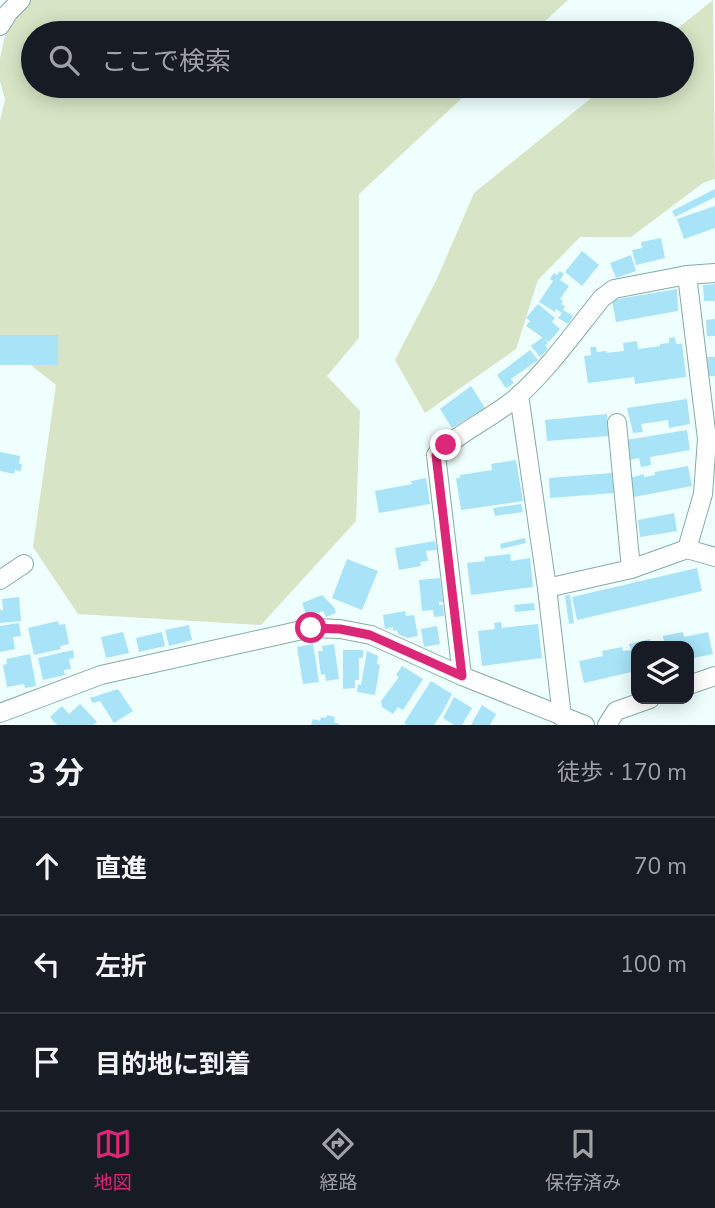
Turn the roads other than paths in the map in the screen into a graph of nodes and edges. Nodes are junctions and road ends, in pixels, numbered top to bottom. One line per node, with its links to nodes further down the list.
1 (22, 0): 2 (street)
2 (0, 26)
3 (715, 273): 4 (street)
4 (687, 275): 5 (street); 6 (street)
5 (519, 395): 13 (street); 14 (street)
6 (708, 397): 8 (street)
7 (617, 423): 11 (street)
8 (687, 549): 9 (street); 11 (street)
9 (715, 557)
10 (24, 564): 12 (street)
11 (631, 569): 13 (street)
12 (0, 580)
13 (547, 588): 19 (street)
14 (462, 676): 18 (street); 19 (street)
15 (715, 676): 16 (street)
16 (694, 683)
17 (636, 704): 21 (street)
18 (0, 713)
19 (551, 718): 20 (street)
20 (585, 725)
21 (607, 725)

